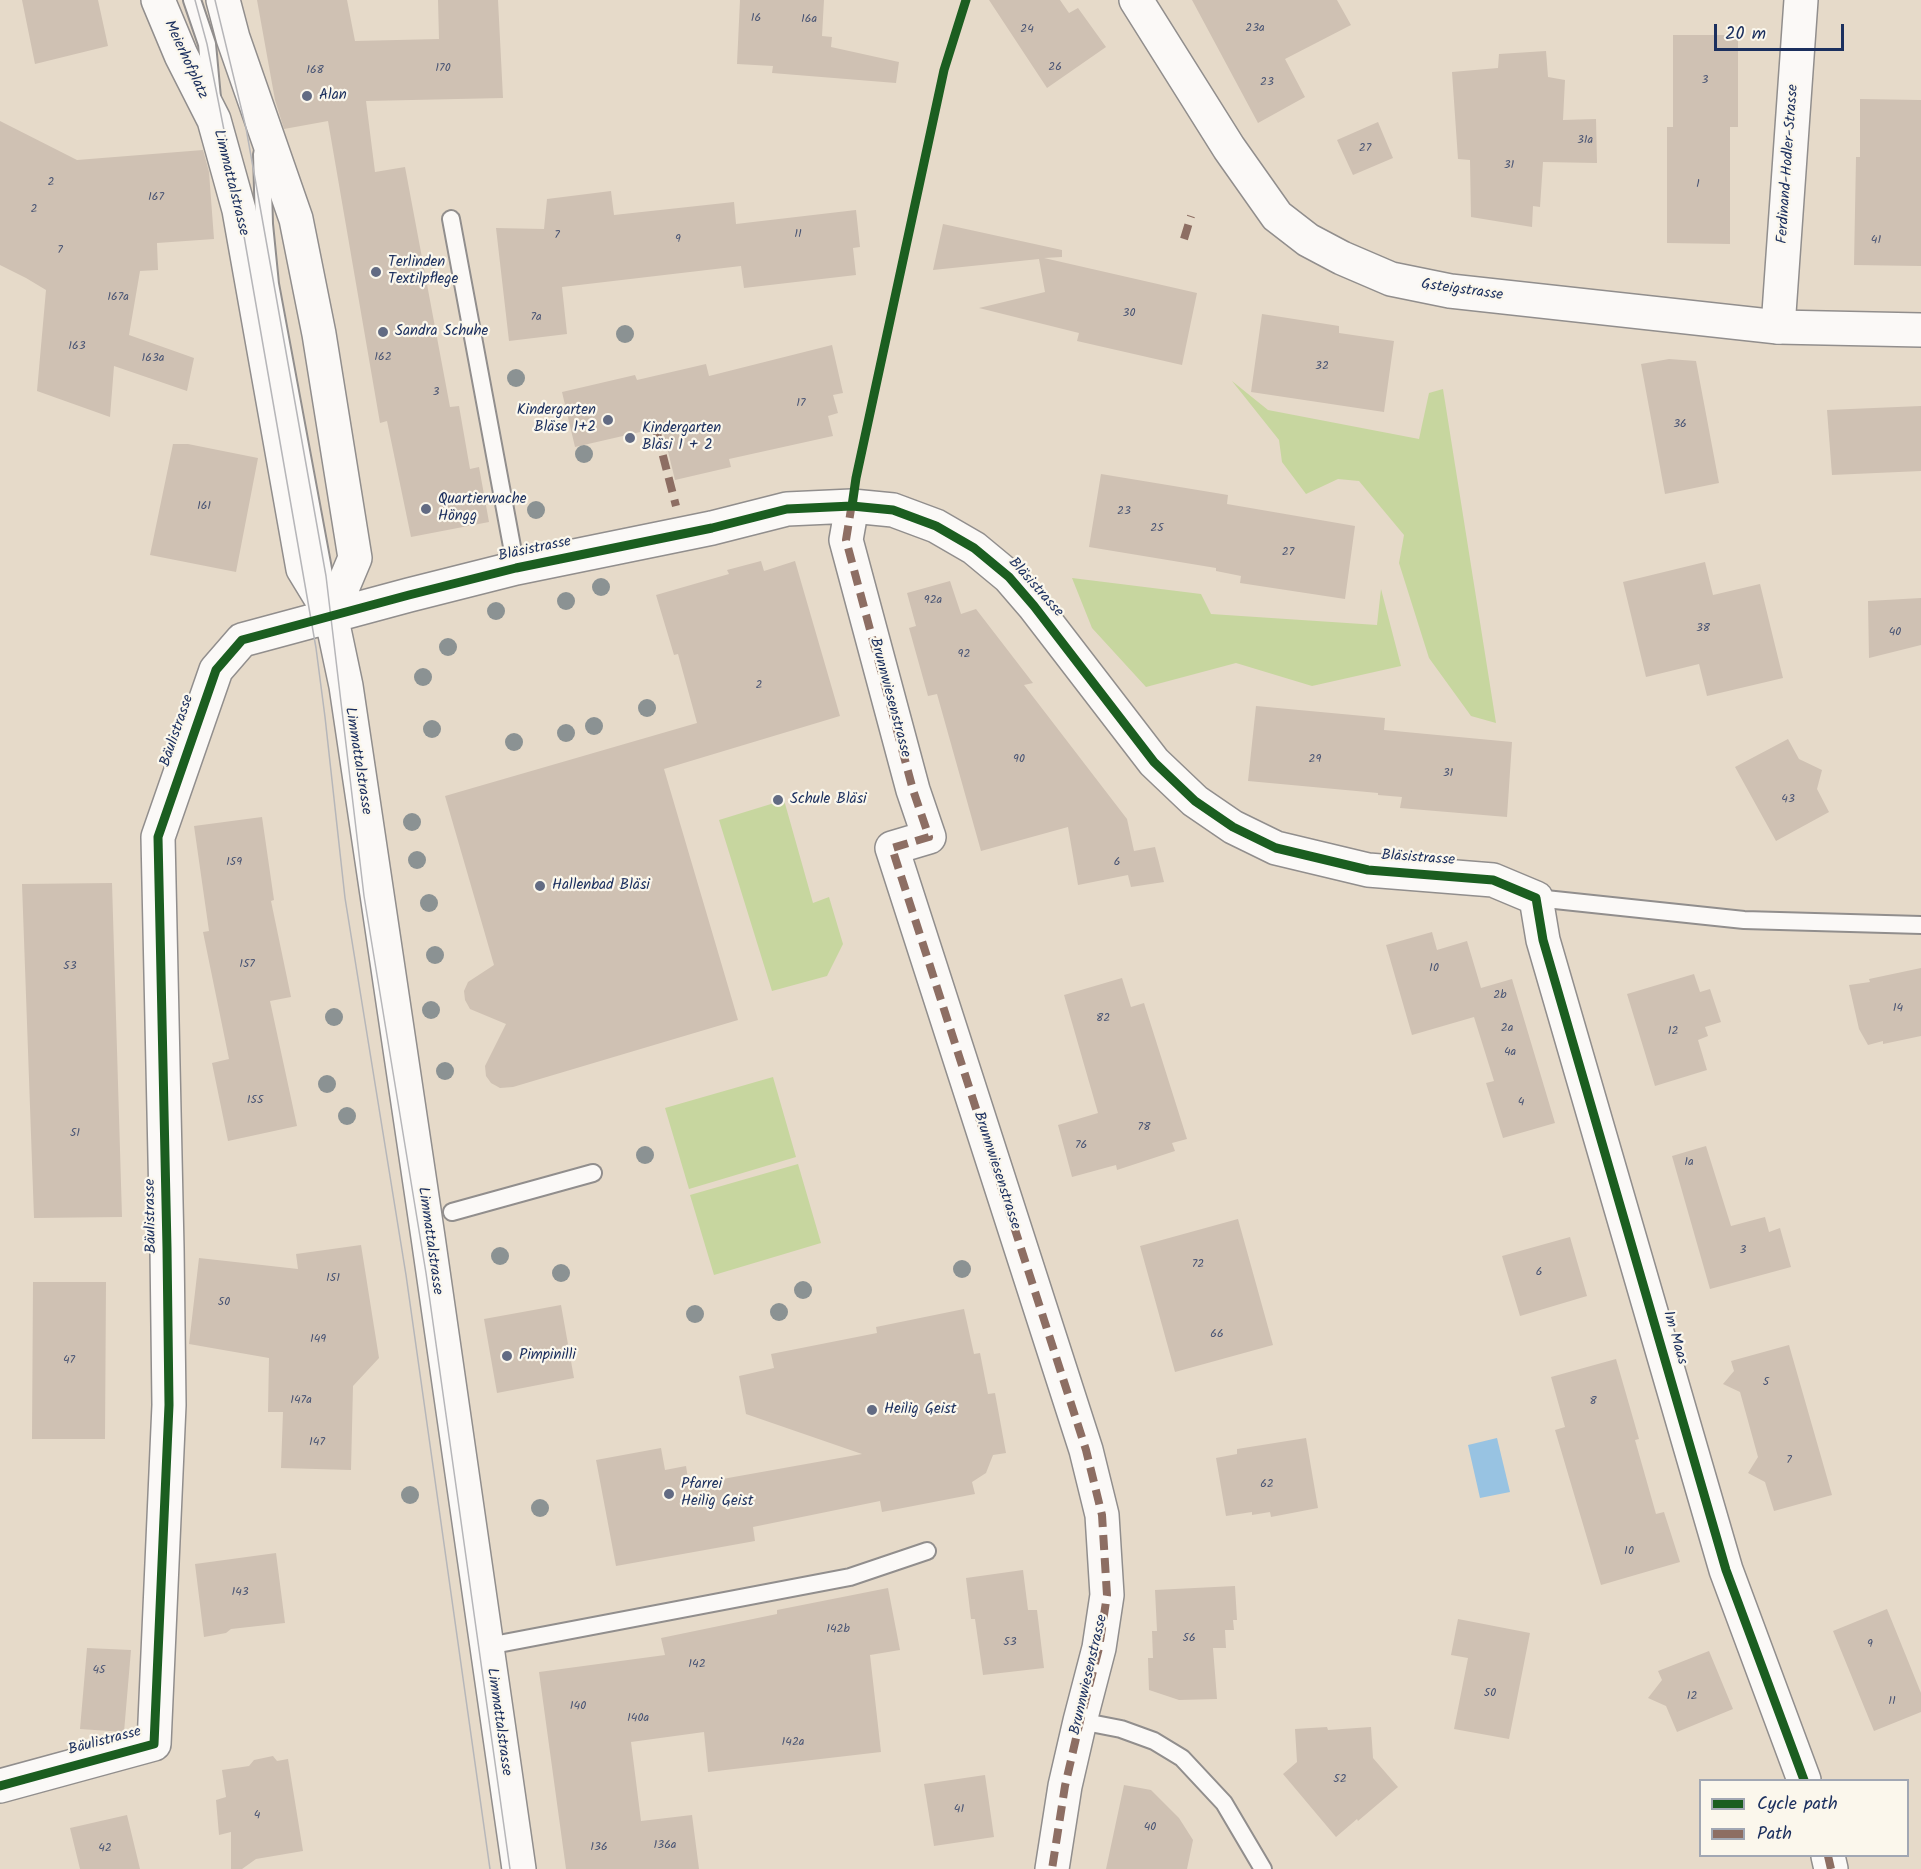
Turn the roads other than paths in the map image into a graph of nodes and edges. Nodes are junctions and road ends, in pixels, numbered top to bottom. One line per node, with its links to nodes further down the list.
1 (158, 0): 7 (street, Meierhofplatz)
2 (192, 0): 7 (lane)
3 (224, 0): 6 (street)
4 (1136, 0): 9 (street, Gsteigstrasse)
5 (1801, 0): 9 (street, Ferdinand-Hodler-Strasse)
6 (261, 117): 7 (street, Limmattalstrasse); 13 (street)
7 (214, 120): 13 (street, Limmattalstrasse)
8 (451, 219): 12 (lane)
9 (1778, 327): 10 (street, Gsteigstrasse)
10 (1921, 330)
11 (852, 506): 12 (street, Bläsistrasse); 14 (street, Bläsistrasse); 20 (street, Brunnwiesenstrasse)
12 (516, 568): 13 (street, Bläsistrasse)
13 (331, 615): 19 (street, Limmattalstrasse); 22 (street, Bäulistrasse)
14 (1536, 898): 15 (lane, Bläsistrasse); 21 (street, Im Maas)
15 (1921, 925)
16 (593, 1173): 17 (lane)
17 (452, 1212)
18 (927, 1551): 19 (lane)
19 (488, 1646): 23 (street, Limmattalstrasse)
20 (1080, 1721): 24 (street, Brunnwiesenstrasse); 25 (lane)
21 (1804, 1779)
22 (0, 1786)
23 (519, 1869)
24 (1052, 1869)
25 (1263, 1869)

